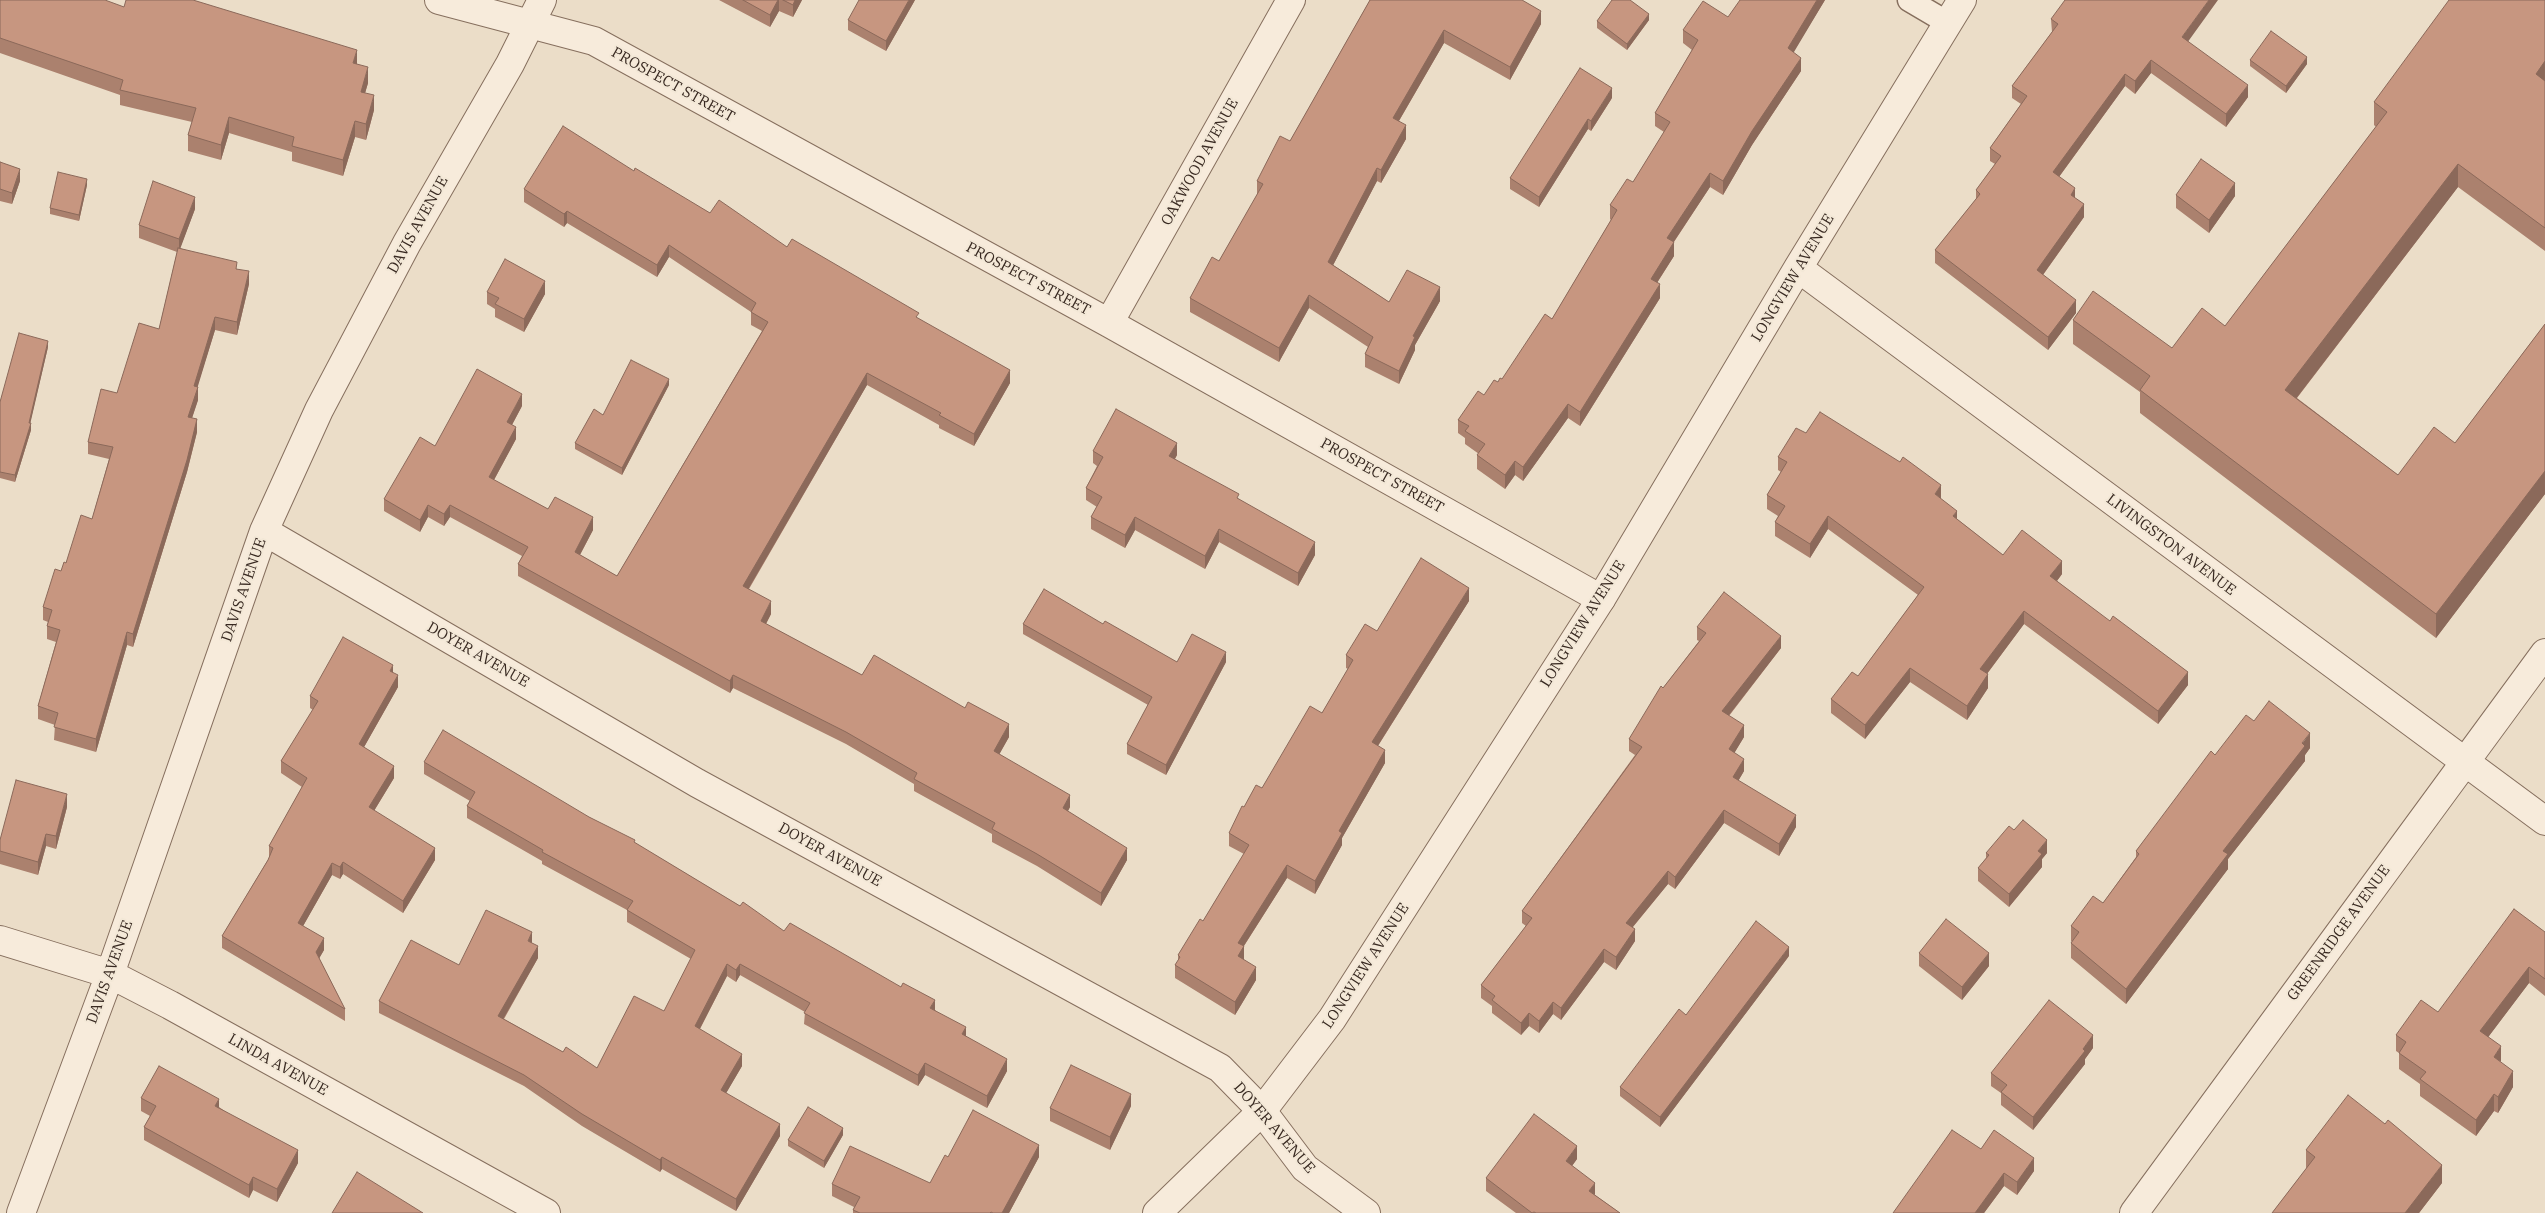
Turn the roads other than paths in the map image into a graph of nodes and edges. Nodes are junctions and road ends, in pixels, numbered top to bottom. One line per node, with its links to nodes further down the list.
1 (439, 0): 7 (street, PROSPECT STREET)
2 (542, 0): 7 (street, DAVIS AVENUE)
3 (1291, 0): 9 (street, OAKWOOD AVENUE)
4 (1909, 0): 6 (lane)
5 (1962, 0): 6 (street, LONGVIEW AVENUE)
6 (1948, 23): 8 (street, LONGVIEW AVENUE)
7 (529, 26): 9 (street, PROSPECT STREET); 10 (street, DAVIS AVENUE)
8 (1798, 268): 11 (street, LONGVIEW AVENUE); 13 (street, LIVINGSTON AVENUE)
9 (1109, 323): 11 (street, PROSPECT STREET)
10 (264, 531): 16 (street, DAVIS AVENUE); 17 (street, DOYER AVENUE)
11 (1601, 599): 17 (street, LONGVIEW AVENUE)
12 (2545, 653): 13 (street, GREENRIDGE AVENUE)
13 (2464, 761): 14 (street, LIVINGSTON AVENUE); 22 (street, GREENRIDGE AVENUE)
14 (2545, 821)
15 (0, 940): 16 (street, LINDA AVENUE)
16 (110, 974): 18 (street, DAVIS AVENUE); 19 (street, LINDA AVENUE)
17 (1262, 1111): 20 (street, LONGVIEW AVENUE); 21 (street, DOYER AVENUE)
18 (21, 1213)
19 (546, 1213)
20 (1157, 1213)
21 (1366, 1213)
22 (2134, 1213)

